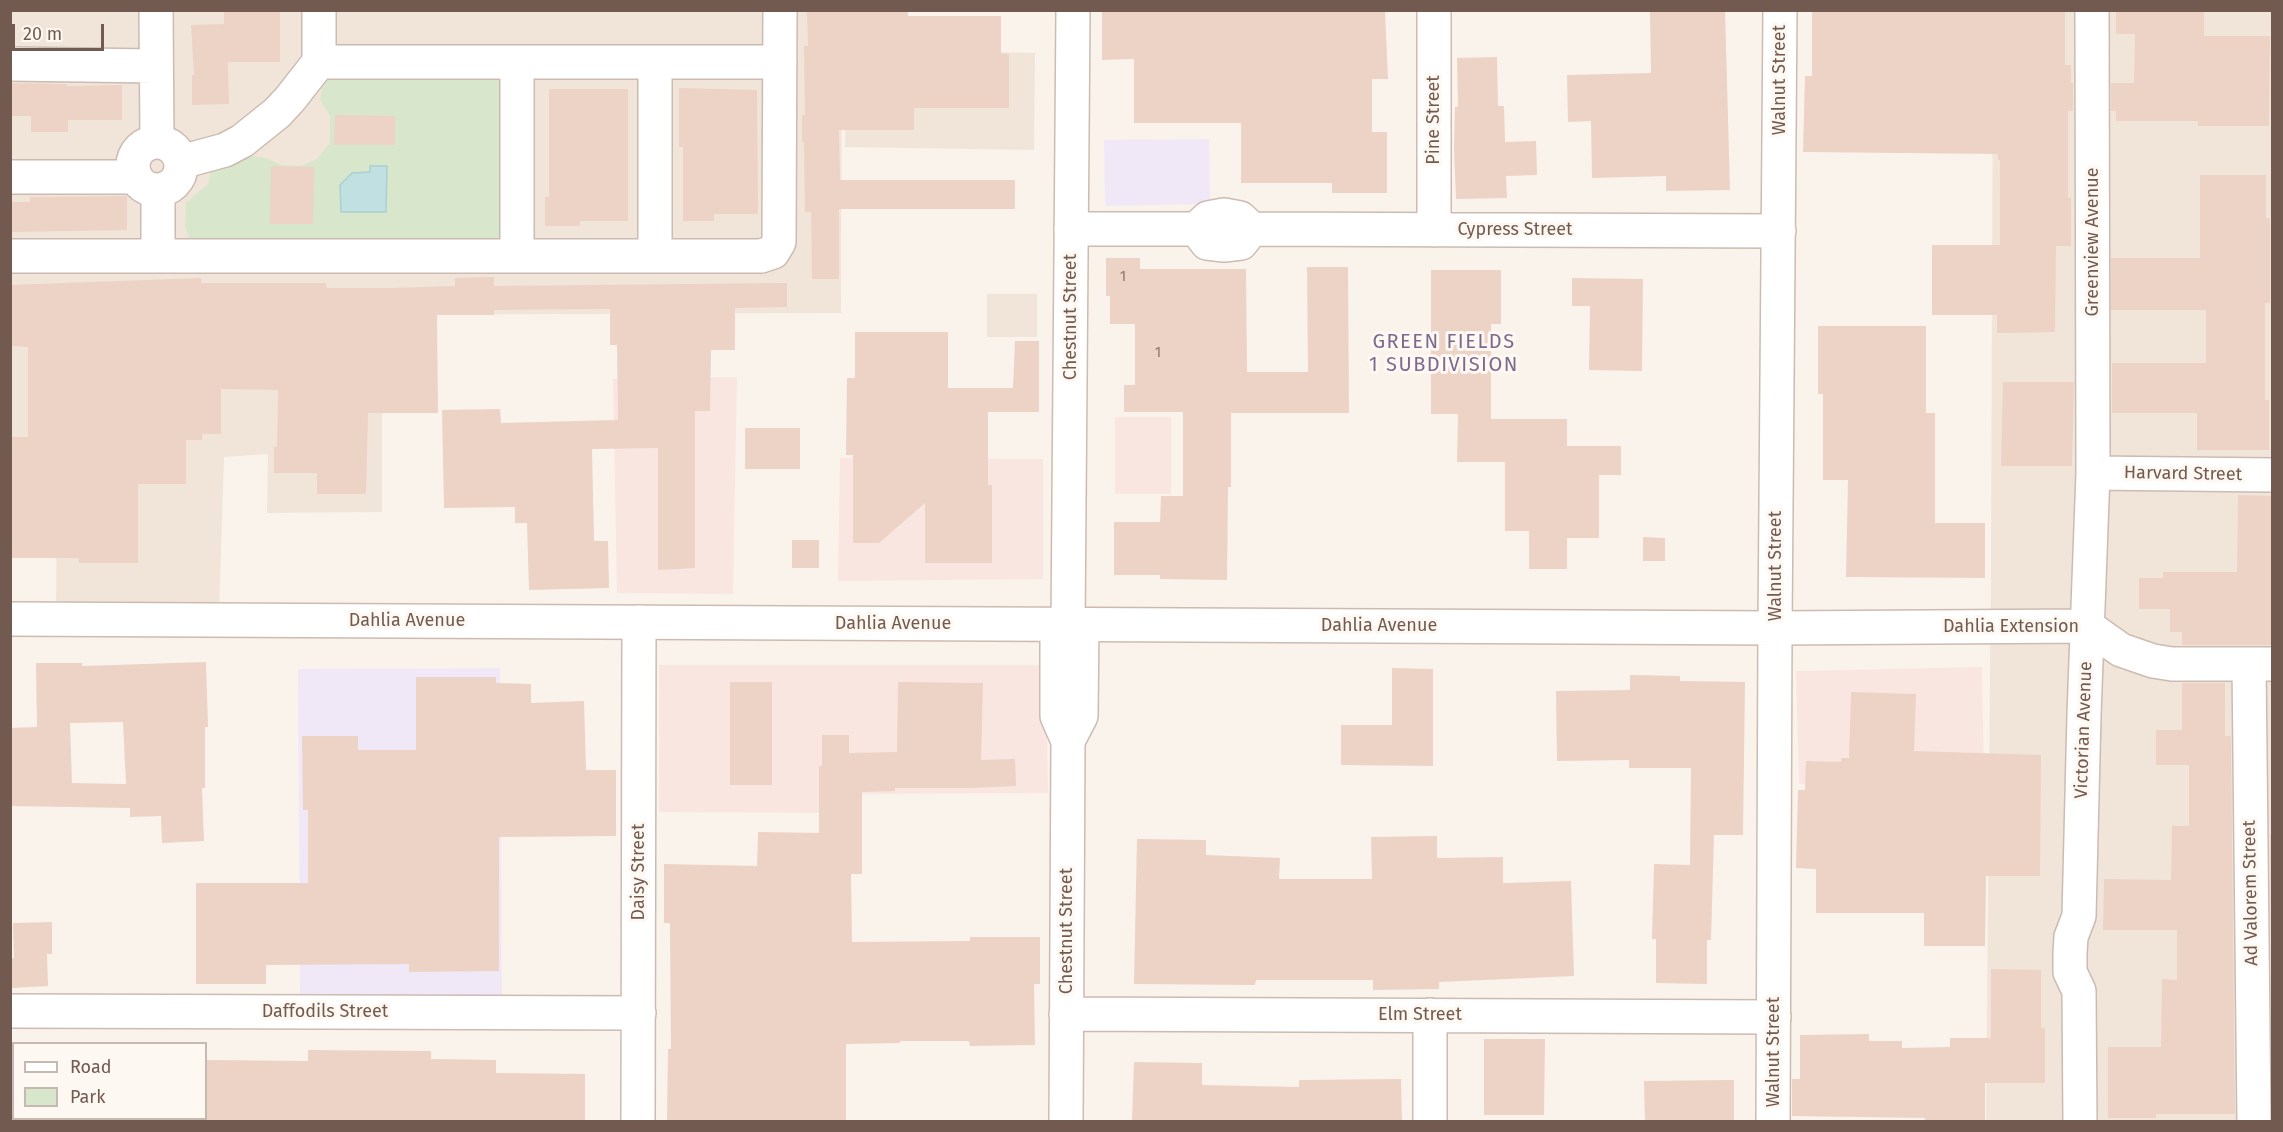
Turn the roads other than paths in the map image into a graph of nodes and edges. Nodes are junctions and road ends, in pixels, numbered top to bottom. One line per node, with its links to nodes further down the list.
1 (156, 10): 13 (street)
2 (319, 10): 8 (street)
3 (780, 10): 11 (street)
4 (1073, 10): 17 (street, Chestnut Street)
5 (1434, 10): 18 (street, Pine Street)
6 (1780, 10): 19 (street, Walnut Street)
7 (2092, 10): 24 (street, Greenview Avenue)
8 (319, 62): 9 (street); 15 (street)
9 (517, 62): 10 (street); 22 (street)
10 (655, 62): 11 (street); 23 (street)
11 (780, 62): 23 (street)
12 (10, 64): 13 (street)
13 (156, 66): 15 (street)
14 (10, 155): 15 (street)
15 (153, 165): 16 (street); 21 (street)
16 (10, 177)
17 (1071, 229): 18 (street, Cypress Street); 28 (street, Chestnut Street)
18 (1434, 230): 19 (street, Cypress Street)
19 (1779, 231): 30 (street, Walnut Street)
20 (10, 256): 21 (street)
21 (158, 256): 22 (street)
22 (517, 256): 23 (street)
23 (655, 256)
24 (2093, 473): 25 (street, Harvard Street); 29 (street, Victorian Avenue)
25 (2272, 475)
26 (10, 619): 27 (street, Dahlia Avenue)
27 (639, 622): 28 (street, Dahlia Avenue); 33 (street, Daisy Street)
28 (1069, 625): 30 (street, Dahlia Avenue); 34 (street, Chestnut Street)
29 (2087, 626): 30 (street, Dahlia Extension); 31 (street, Dahlia Extension); 41 (street, Victorian Avenue)
30 (1775, 628): 36 (street, Walnut Street)
31 (2260, 664): 42 (street, Ad Valorem Street)
32 (10, 1011): 33 (street, Daffodils Street)
33 (639, 1012): 37 (street, Daisy Street)
34 (1066, 1014): 35 (street, Elm Street); 38 (street, Chestnut Street)
35 (1430, 1015): 36 (street, Elm Street); 39 (street)
36 (1774, 1017): 40 (street, Walnut Street)
37 (638, 1122)
38 (1066, 1122)
39 (1430, 1122)
40 (1773, 1122)
41 (2080, 1122)
42 (2254, 1122)

